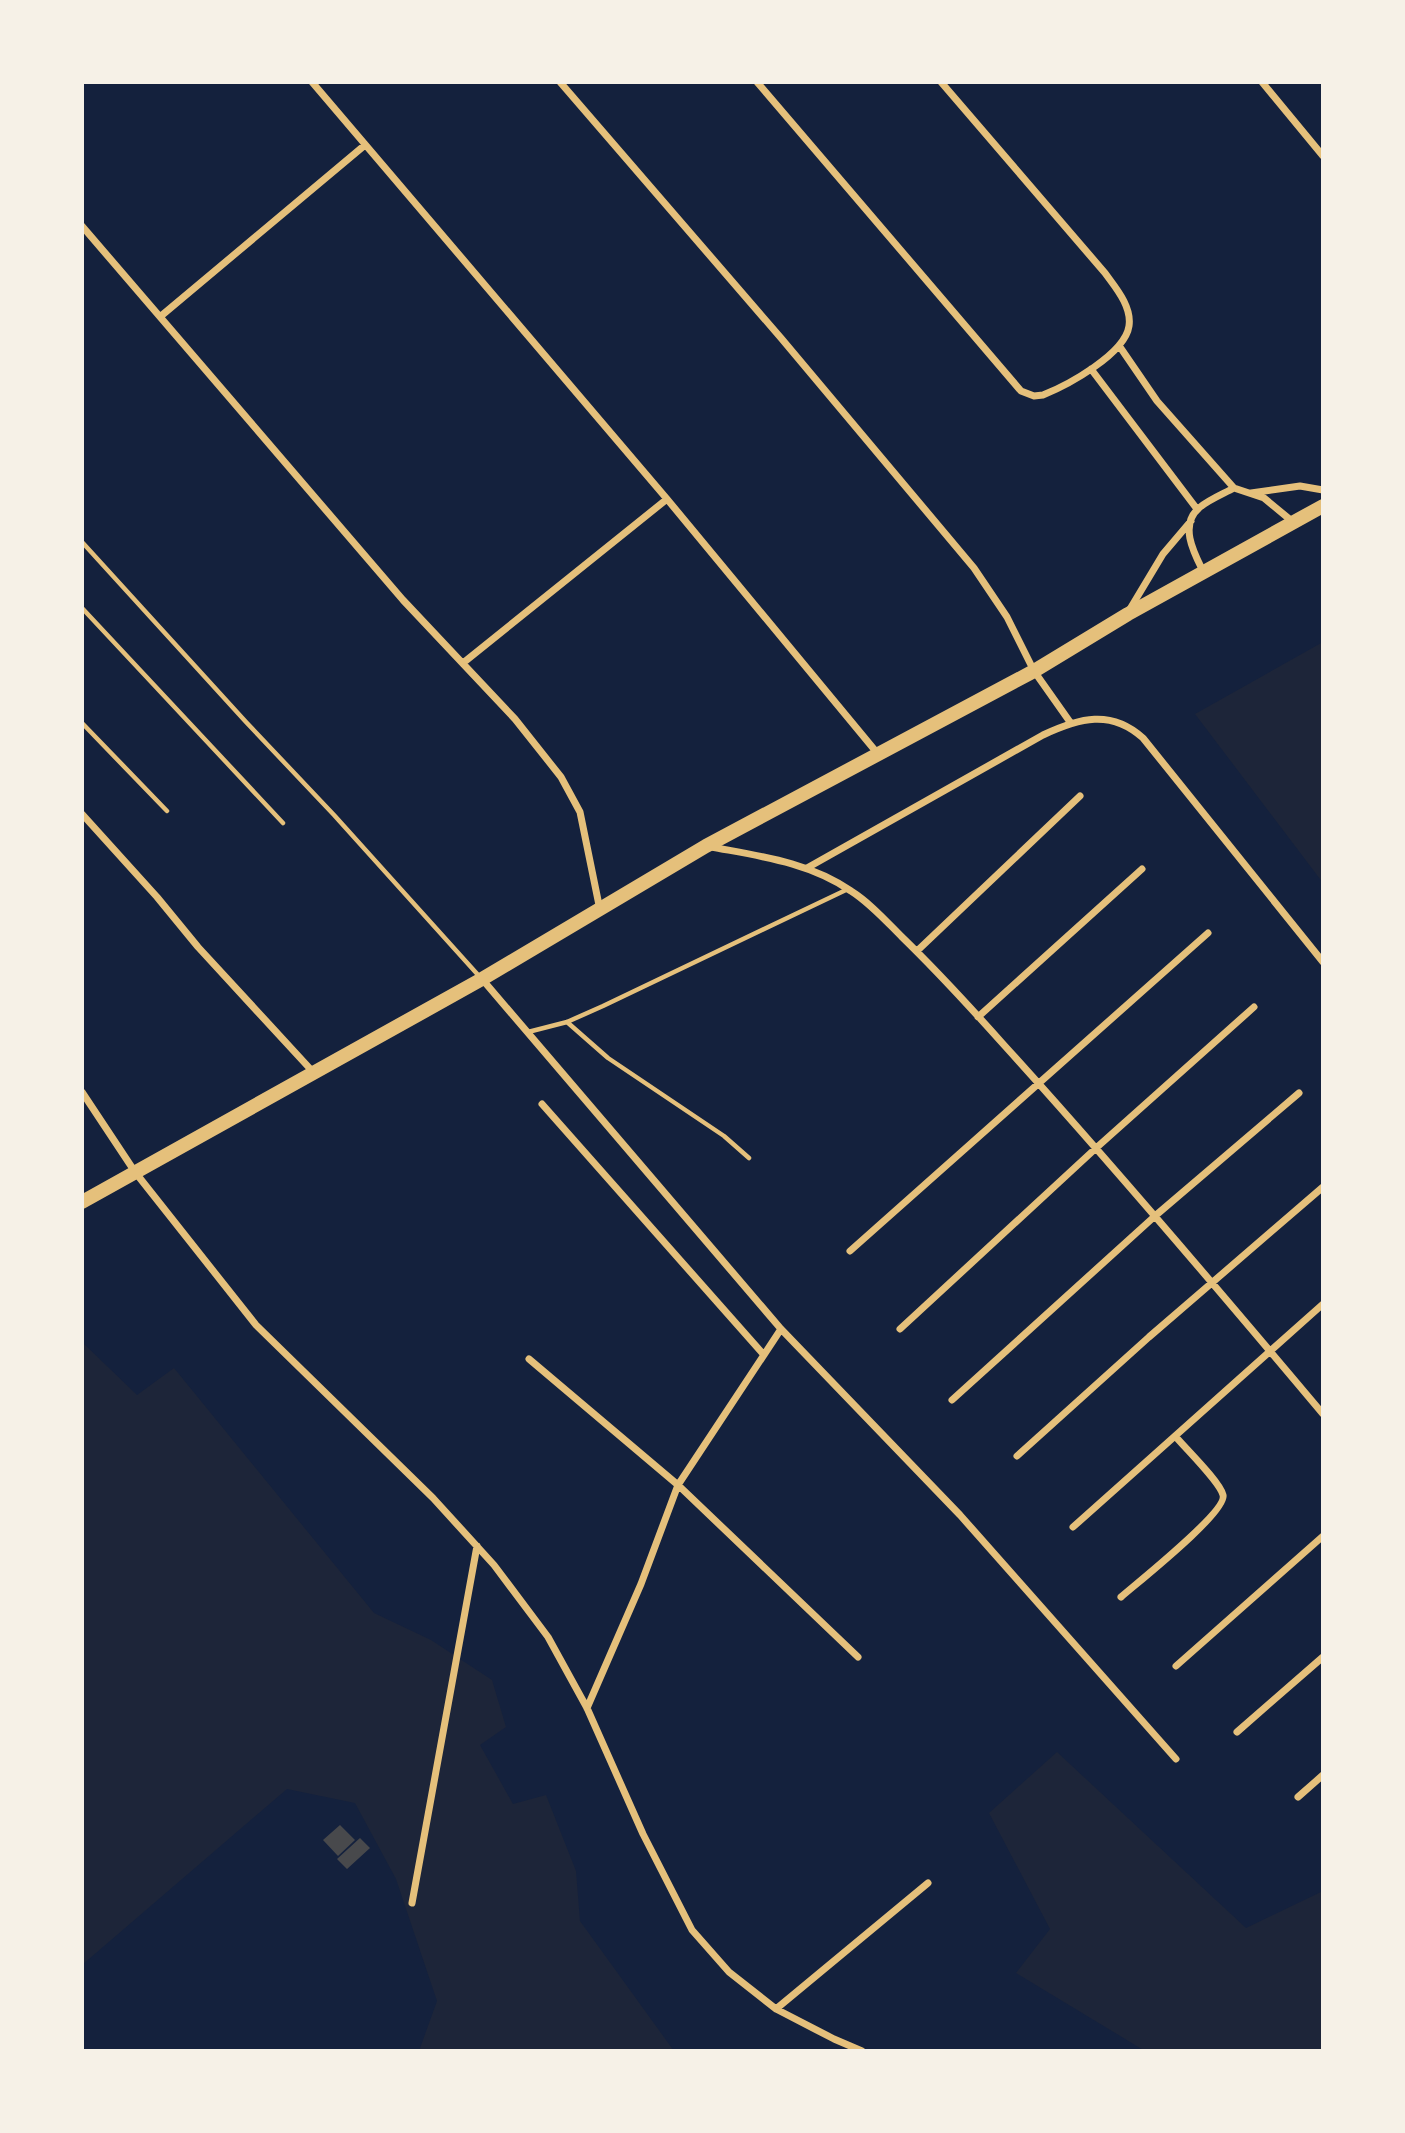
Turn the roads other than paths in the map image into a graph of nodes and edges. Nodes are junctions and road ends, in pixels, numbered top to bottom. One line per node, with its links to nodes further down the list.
1 (312, 82): 6 (street)
2 (560, 82): 25 (street)
3 (757, 82): 11 (street)
4 (941, 82): 10 (street)
5 (1262, 82): 7 (street)
6 (365, 145): 9 (street); 15 (street)
7 (1323, 156)
8 (82, 226): 9 (street)
9 (161, 316): 24 (street)
10 (1120, 347): 11 (street); 12 (street)
11 (1091, 369): 17 (street)
12 (1234, 488): 14 (street); 17 (street)
13 (1323, 490): 14 (street)
14 (1250, 493): 19 (street)
15 (667, 499): 24 (street); 28 (street)
16 (1323, 506): 19 (main road)
17 (1197, 509): 18 (street)
18 (1191, 521): 21 (street); 23 (street)
19 (1293, 523): 21 (main road)
20 (82, 542): 41 (lane)
21 (1203, 571): 23 (main road)
22 (82, 608): 32 (lane)
23 (1128, 614): 25 (main road)
24 (463, 663): 37 (street)
25 (1034, 671): 26 (street); 28 (main road)
26 (1070, 722): 34 (street); 40 (street)
27 (82, 723): 30 (lane)
28 (878, 754): 33 (main road)
29 (1080, 796): 39 (street)
30 (167, 811)
31 (82, 814): 46 (street)
32 (283, 822)
33 (706, 846): 34 (street); 37 (main road)
34 (807, 868): 36 (street)
35 (1142, 869): 43 (street)
36 (849, 889): 39 (street); 44 (lane)
37 (600, 910): 41 (main road)
38 (1208, 933): 47 (street)
39 (917, 951): 43 (street)
40 (1323, 962)
41 (482, 979): 45 (street); 46 (main road)
42 (1254, 1007): 51 (street)
43 (978, 1017): 47 (street)
44 (566, 1022): 45 (lane); 52 (lane)
45 (528, 1032): 60 (street)
46 (314, 1073): 53 (main road)
47 (1039, 1083): 51 (street); 57 (street)
48 (82, 1092): 53 (street)
49 (1299, 1093): 56 (street)
50 (542, 1104): 63 (street)
51 (1095, 1149): 56 (street); 61 (street)
52 (749, 1158)
53 (135, 1172): 55 (main road); 72 (street)
54 (1323, 1186): 58 (street)
55 (82, 1202)
56 (1155, 1216): 58 (street); 65 (street)
57 (850, 1251)
58 (1212, 1283): 62 (street); 68 (street)
59 (1323, 1304): 62 (street)
60 (781, 1329): 63 (street); 79 (street)
61 (900, 1329)
62 (1269, 1350): 66 (street); 67 (street)
63 (764, 1355): 69 (street)
64 (529, 1359): 69 (street)
65 (952, 1400)
66 (1323, 1414)
67 (1176, 1437): 70 (street); 73 (street)
68 (1017, 1456)
69 (678, 1485): 74 (street); 77 (street)
70 (1073, 1527)
71 (1323, 1536): 76 (street)
72 (477, 1546): 77 (street); 83 (street)
73 (1121, 1597)
74 (858, 1657)
75 (1323, 1657): 78 (street)
76 (1176, 1666)
77 (587, 1708): 84 (street)
78 (1237, 1732)
79 (1176, 1759)
80 (1323, 1775): 81 (street)
81 (1298, 1797)
82 (928, 1883): 84 (street)
83 (412, 1903)
84 (776, 2009): 85 (street)
85 (862, 2051)

